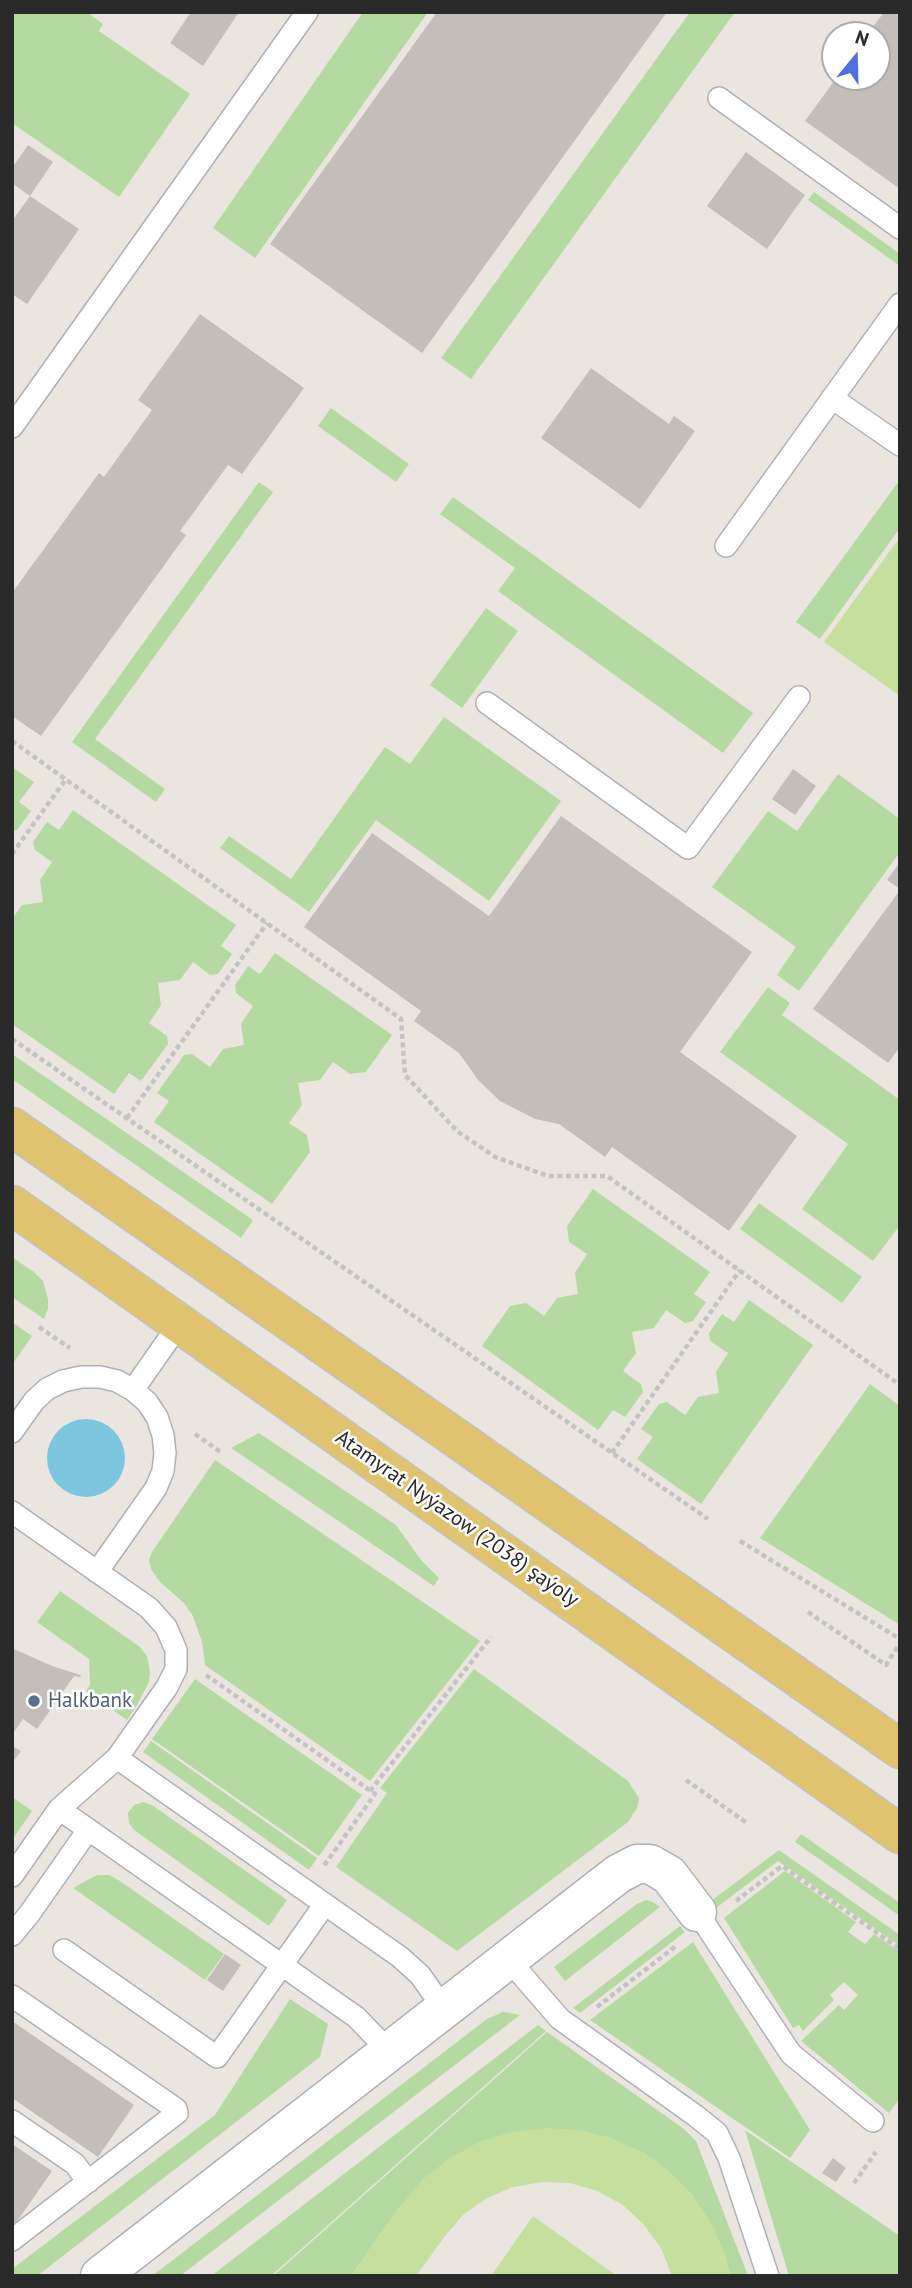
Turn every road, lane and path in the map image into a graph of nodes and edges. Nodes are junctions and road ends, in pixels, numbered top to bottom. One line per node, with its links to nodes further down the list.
1 (307, 12): 6 (lane)
2 (719, 98): 3 (lane)
3 (900, 228)
4 (900, 304): 5 (lane)
5 (832, 398): 7 (lane); 8 (lane)
6 (12, 427)
7 (900, 445)
8 (726, 546)
9 (799, 697): 10 (lane)
10 (487, 703)
11 (12, 741): 12 (path)
12 (66, 779): 13 (path); 14 (path)
13 (12, 854)
14 (267, 923): 16 (path); 19 (path)
15 (12, 1039): 16 (path)
16 (127, 1118): 24 (path)
17 (12, 1127): 33 (main road)
18 (12, 1206): 20 (main road, Atamyrat Nyýazow (2038) şaýoly)
19 (740, 1270): 21 (path); 24 (path)
20 (180, 1323): 22 (lane); 40 (main road, Atamyrat Nyýazow (2038) şaýoly)
21 (900, 1385)
22 (133, 1390): 23 (lane); 28 (lane)
23 (12, 1432)
24 (612, 1453): 26 (path)
25 (12, 1512): 28 (lane)
26 (708, 1519)
27 (740, 1541): 31 (path)
28 (97, 1572): 32 (lane)
29 (808, 1612): 31 (path)
30 (491, 1637): 36 (path)
31 (900, 1641)
32 (176, 1669): 34 (lane); 36 (path)
33 (900, 1749)
34 (117, 1758): 37 (lane); 43 (lane)
35 (686, 1780): 38 (path)
36 (370, 1791): 41 (path)
37 (60, 1809): 39 (lane); 42 (lane)
38 (747, 1823)
39 (88, 1829): 45 (lane); 50 (lane)
40 (900, 1834)
41 (327, 1862)
42 (12, 1876)
43 (325, 1904): 50 (lane); 53 (lane)
44 (714, 1909): 47 (path); 49 (street); 55 (lane)
45 (12, 1935)
46 (678, 1945): 52 (path)
47 (900, 1949)
48 (64, 1950): 50 (lane)
49 (508, 1959): 53 (street); 60 (lane)
50 (282, 1965): 54 (lane)
51 (12, 1996): 57 (lane)
52 (595, 2008)
53 (444, 2009): 54 (street)
54 (389, 2051): 59 (street)
55 (873, 2120)
56 (12, 2121): 57 (lane)
57 (88, 2182): 58 (lane)
58 (12, 2240)
59 (100, 2276)
60 (768, 2276)

